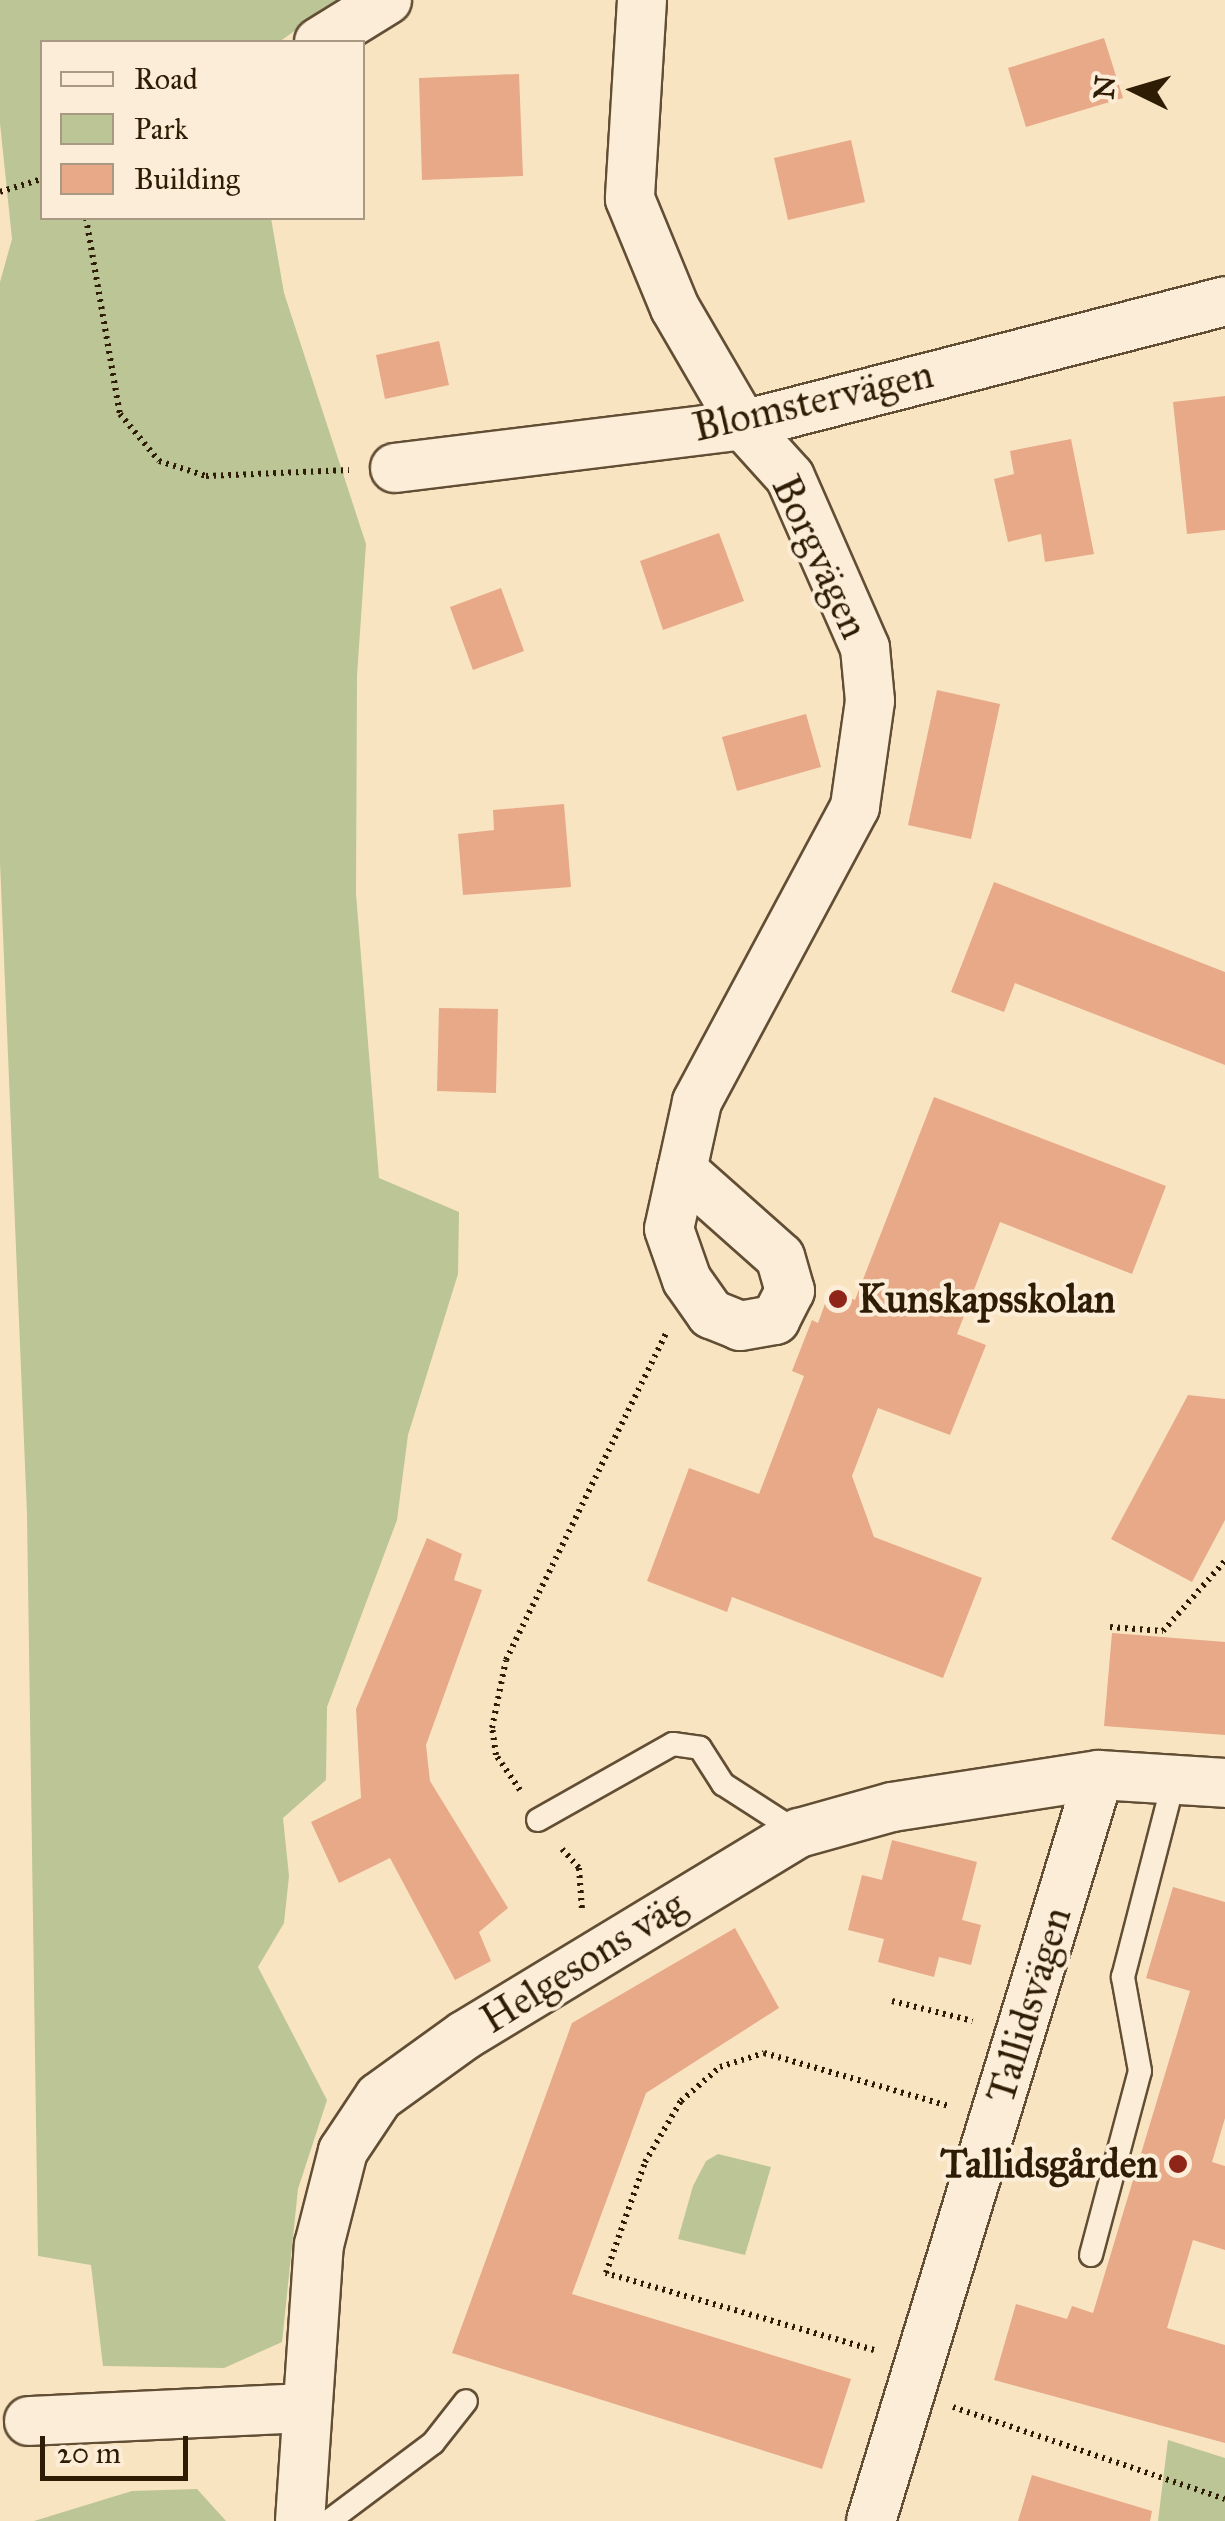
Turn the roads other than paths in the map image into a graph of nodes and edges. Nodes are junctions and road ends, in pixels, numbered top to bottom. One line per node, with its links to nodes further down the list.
1 (387, 0): 3 (street)
2 (642, 0): 5 (street, Borgvägen)
3 (322, 40)
4 (1225, 301): 5 (street, Blomstervägen)
5 (743, 426): 6 (street, Blomstervägen); 7 (street, Borgvägen)
6 (395, 468)
7 (682, 1170): 7 (street, Borgvägen)
8 (1099, 1775): 9 (street, Helgesons väg); 12 (street, Helgesons väg); 19 (street, Tallidsvägen)
9 (1174, 1780): 10 (street, Helgesons väg); 13 (lane)
10 (1225, 1783)
11 (538, 1820): 12 (lane)
12 (799, 1833): 15 (street, Helgesons väg)
13 (1091, 2255)
14 (466, 2402): 18 (lane)
15 (303, 2408): 16 (street); 17 (street, Helgesons väg)
16 (29, 2421)
17 (300, 2521)
18 (329, 2521)
19 (871, 2521)

